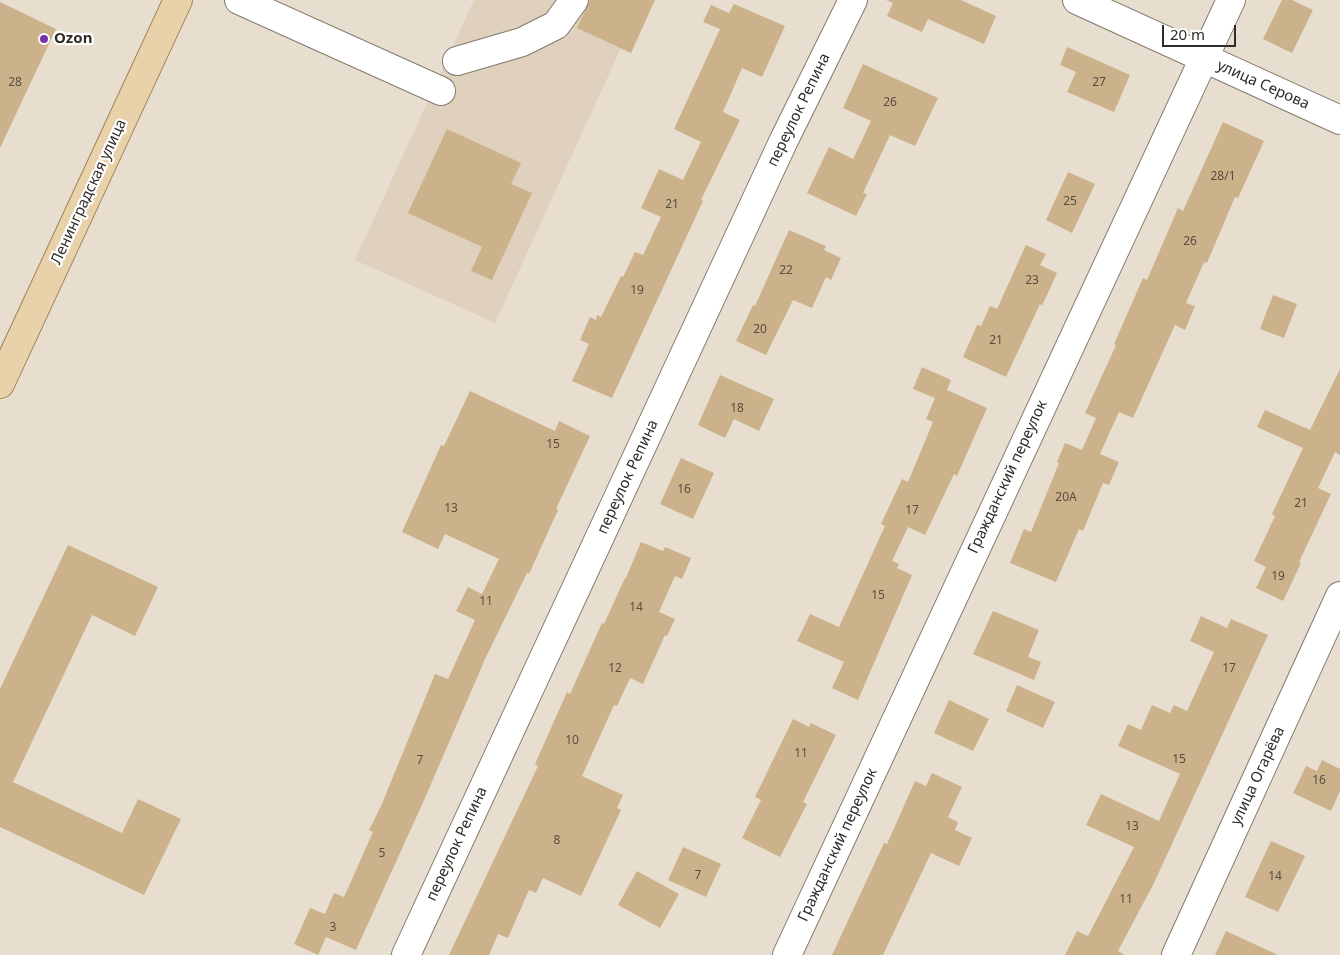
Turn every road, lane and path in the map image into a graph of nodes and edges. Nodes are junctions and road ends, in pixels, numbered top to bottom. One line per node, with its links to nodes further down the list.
1 (178, 0): 11 (main road, Ленинградская улица)
2 (239, 0): 9 (street)
3 (574, 0): 8 (street)
4 (853, 0): 13 (street, переулок Репина)
5 (1077, 0): 7 (street, улица Серова)
6 (1231, 0): 7 (street, Гражданский переулок)
7 (1203, 59): 10 (street, улица Серова); 14 (street, Гражданский переулок)
8 (457, 61)
9 (441, 91)
10 (1340, 120)
11 (0, 384)
12 (1340, 596): 15 (street, улица Огарёва)
13 (406, 955)
14 (787, 955)
15 (1176, 955)

